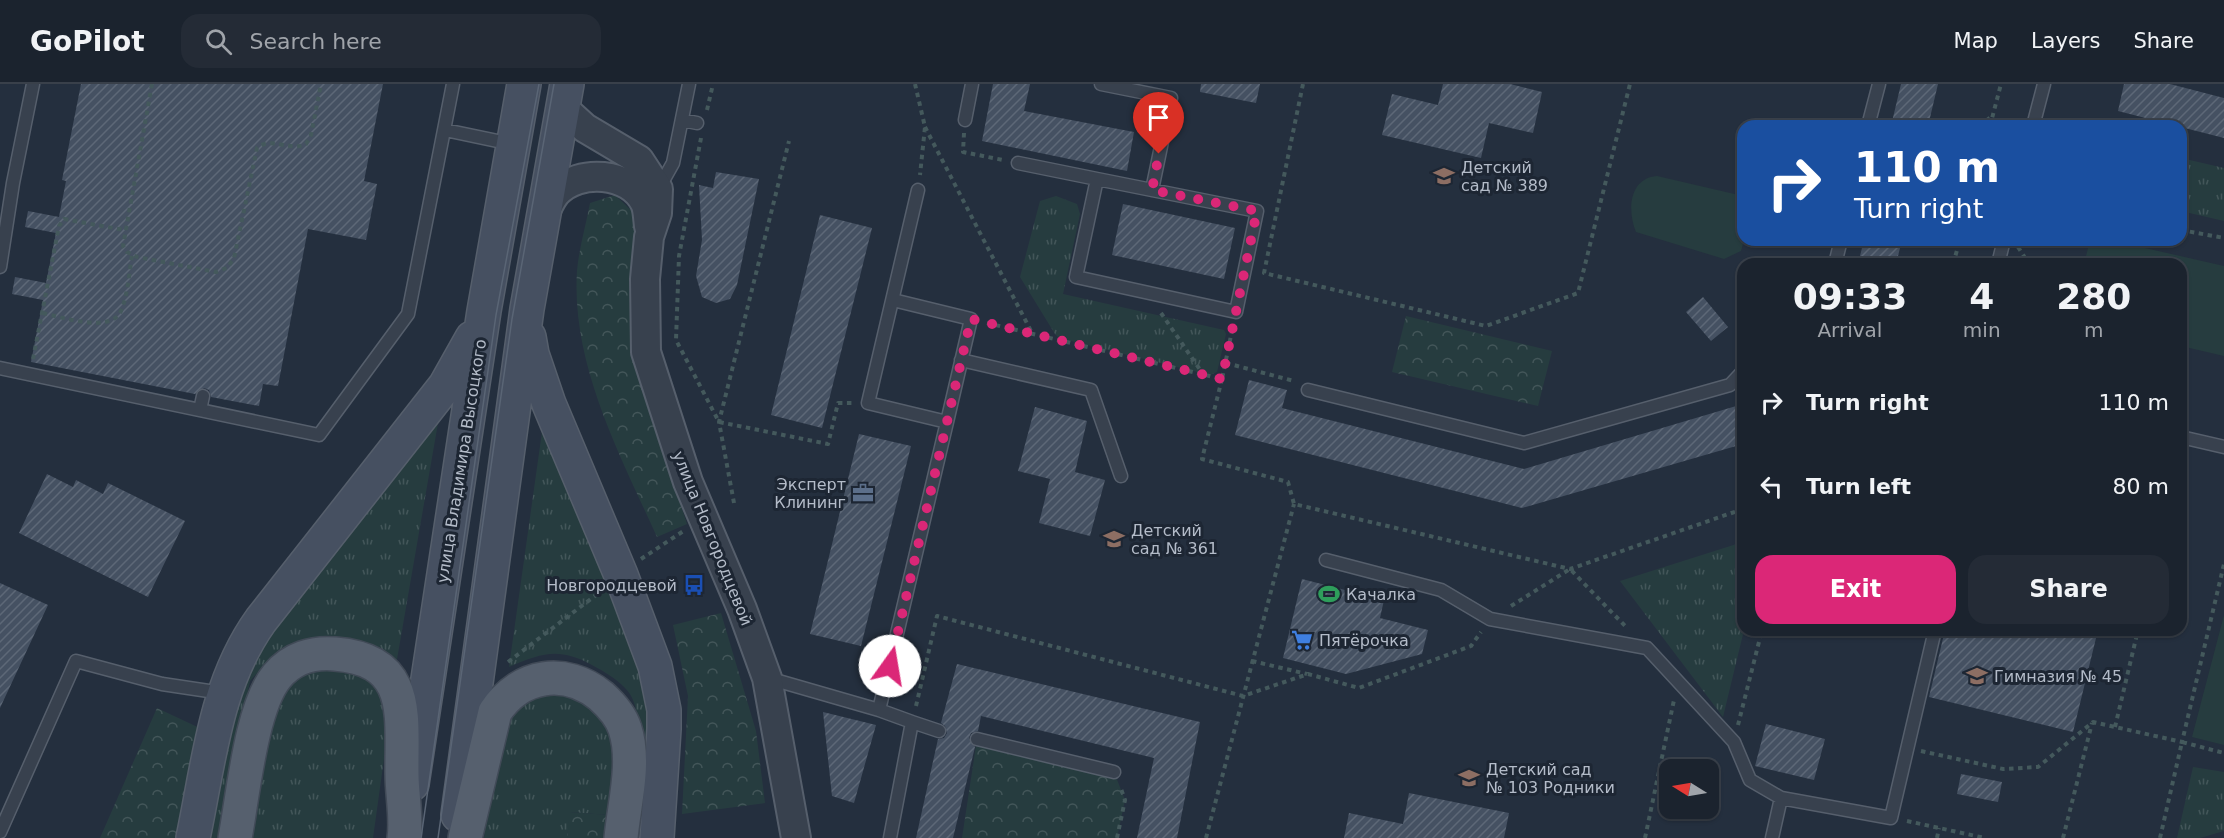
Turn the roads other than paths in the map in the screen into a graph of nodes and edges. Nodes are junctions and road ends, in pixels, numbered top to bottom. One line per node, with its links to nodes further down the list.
1 (33, 84): 24 (lane)
2 (453, 84): 15 (lane)
3 (524, 84): 16 (main road, улица Владимира Высоцкого)
4 (689, 84): 10 (lane)
5 (972, 84): 11 (lane)
6 (1101, 84): 21 (lane)
7 (1878, 84): 12 (lane)
8 (2044, 84): 13 (lane)
9 (565, 95): 19 (street); 22 (main road)
10 (682, 120): 14 (lane); 19 (lane)
11 (965, 120)
12 (1869, 120)
13 (2035, 120)
14 (701, 124)
15 (445, 130): 16 (lane); 33 (lane)
16 (513, 144): 27 (main road, улица Владимира Высоцкого)
17 (1018, 163): 18 (lane)
18 (1097, 179): 21 (lane); 21 (lane)
19 (658, 189): 23 (street, улица Новгородцевой)
20 (918, 190): 25 (lane)
21 (1152, 190)
22 (542, 220): 23 (street, улица Новгородцевой); 26 (main road)
23 (650, 237): 40 (street, улица Новгородцевой)
24 (0, 267)
25 (892, 300): 28 (lane); 34 (lane)
26 (527, 309): 52 (main road); 55 (main road)
27 (484, 311): 41 (main road); 49 (main road, улица Владимира Высоцкого)
28 (961, 360): 34 (lane); 37 (lane)
29 (0, 368): 33 (lane)
30 (1737, 377): 31 (lane)
31 (1308, 390)
32 (203, 396): 33 (lane)
33 (200, 410)
34 (946, 422): 42 (lane)
35 (2187, 438): 36 (lane)
36 (2224, 447)
37 (1121, 476)
38 (1326, 560): 47 (lane)
39 (1934, 636): 47 (lane)
40 (767, 678): 42 (lane); 56 (street, улица Новгородцевой)
41 (222, 693): 48 (lane); 50 (main road)
42 (879, 710): 43 (lane)
43 (912, 722): 44 (lane); 57 (lane)
44 (939, 730)
45 (976, 738): 46 (lane)
46 (1114, 772)
47 (1781, 798): 58 (lane)
48 (0, 832)
49 (405, 832): 51 (main road)
50 (193, 838)
51 (235, 838)
52 (455, 838)
53 (465, 838): 54 (main road)
54 (621, 838)
55 (657, 838)
56 (796, 838)
57 (890, 838)
58 (1772, 838)

